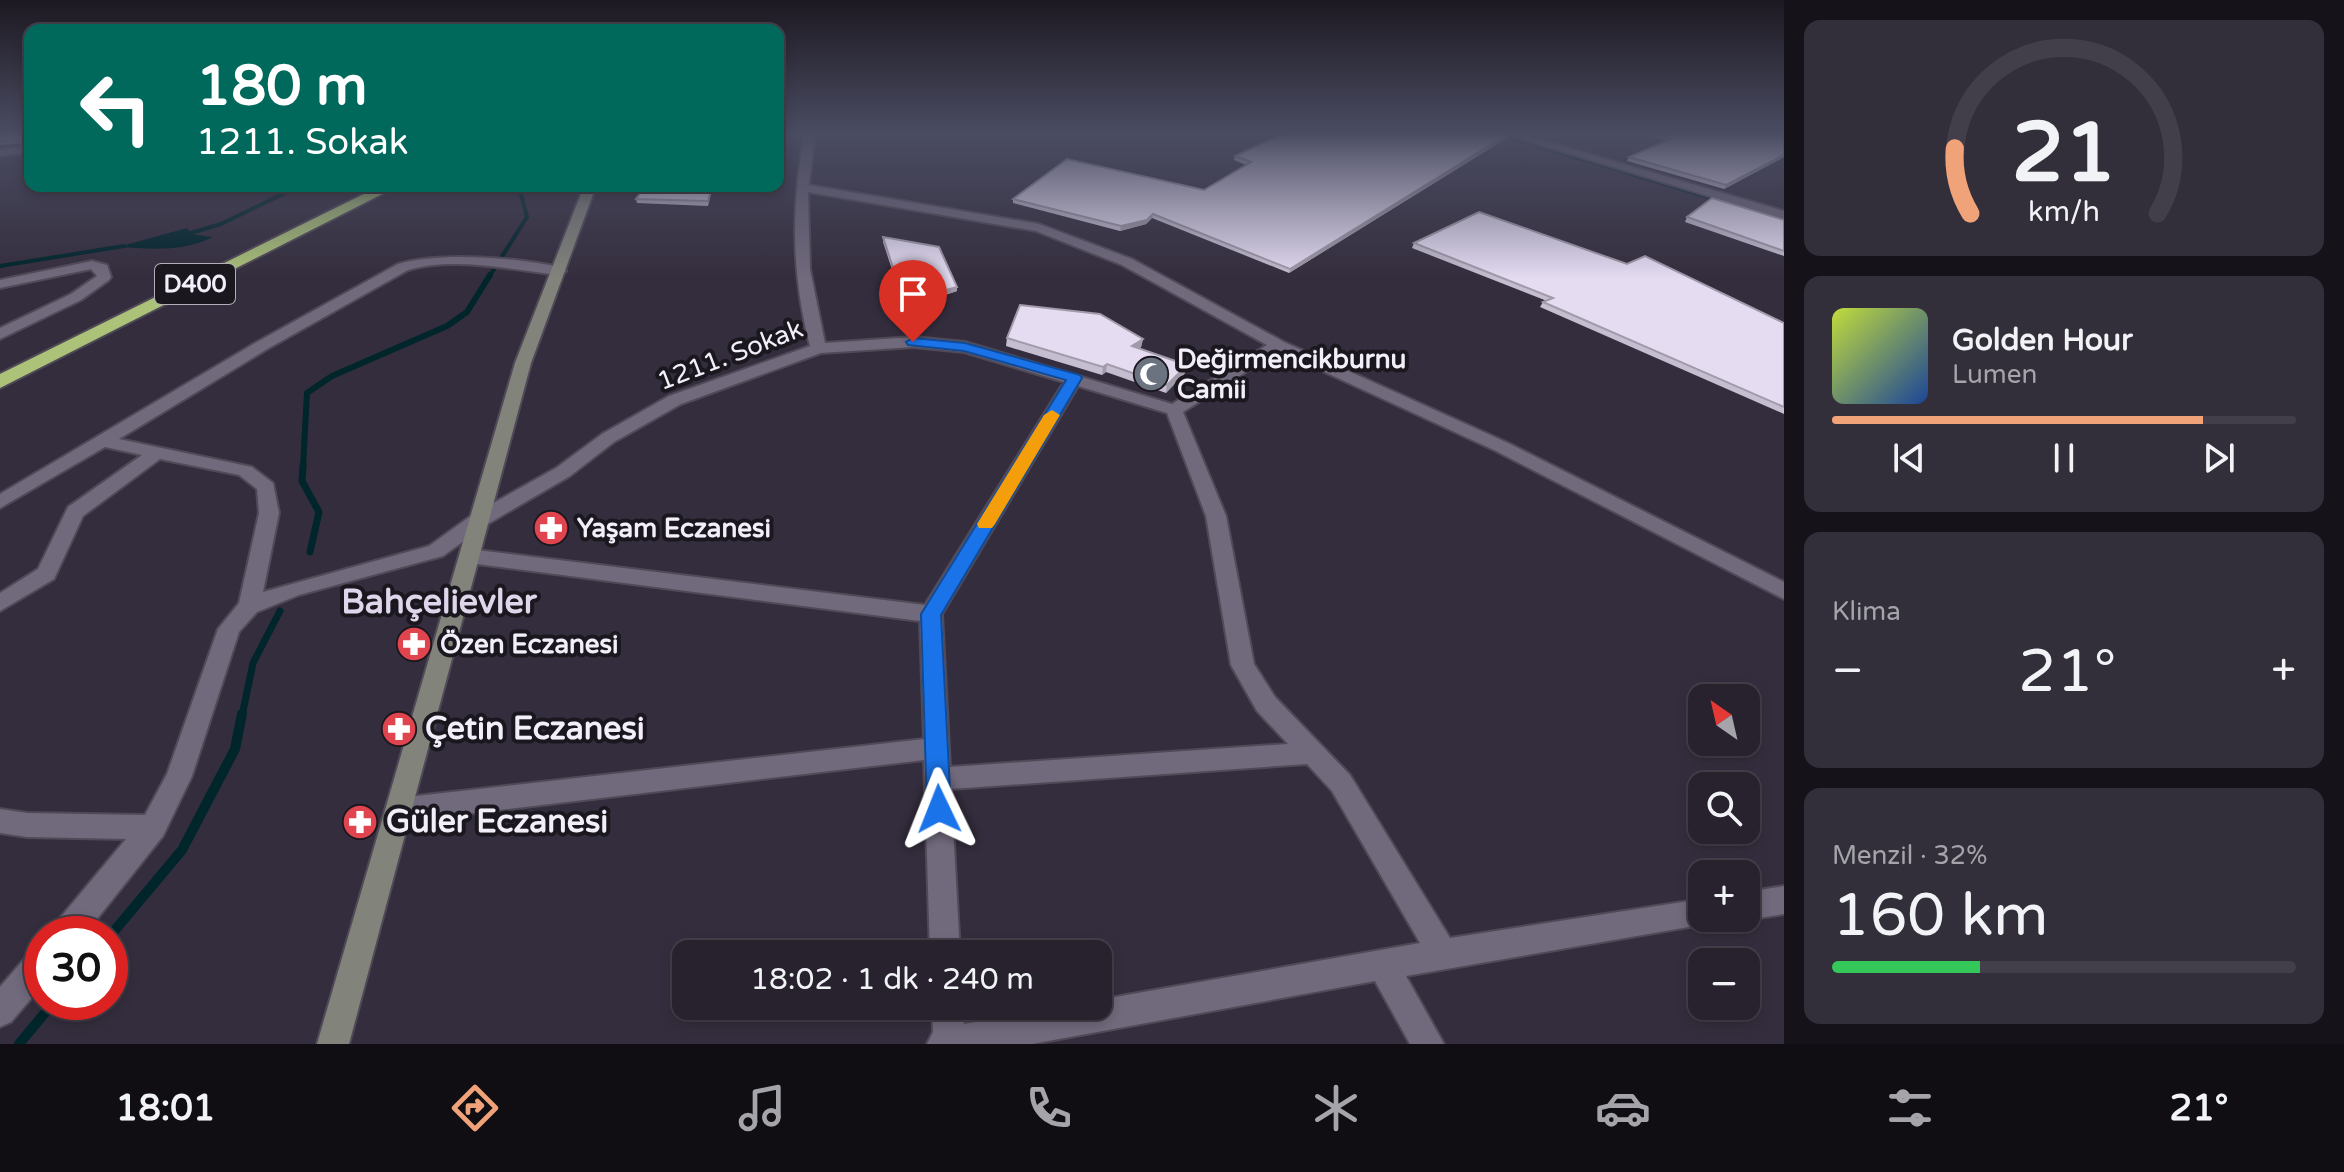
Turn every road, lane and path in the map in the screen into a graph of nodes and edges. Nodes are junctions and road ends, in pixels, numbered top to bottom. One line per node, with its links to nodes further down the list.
1 (802, 182): 3 (street)
2 (1672, 182): 7 (street)
3 (801, 187): 13 (street); 14 (street)
4 (353, 192): 15 (highway, D400)
5 (379, 192): 17 (highway, D400)
6 (588, 192): 9 (street)
7 (1784, 215)
8 (71, 268): 10 (street); 11 (street); 12 (street)
9 (559, 271): 19 (street); 22 (street)
10 (0, 273)
11 (0, 284)
12 (0, 334)
13 (1278, 345): 18 (street); 24 (street)
14 (819, 348): 16 (street, 1211. Sokak); 22 (street, 1211. Sokak)
15 (0, 365)
16 (1075, 378): 18 (street, 1211. Sokak); 27 (street)
17 (0, 382)
18 (1174, 410): 29 (street)
19 (102, 441): 20 (street); 21 (street)
20 (158, 452): 25 (street); 26 (street)
21 (0, 502)
22 (479, 520): 23 (street); 26 (street, 1211. Sokak)
23 (469, 556): 27 (street); 31 (street)
24 (1784, 591)
25 (0, 603)
26 (249, 606): 33 (street)
27 (931, 614): 28 (street)
28 (937, 748): 30 (street); 31 (street)
29 (1315, 753): 30 (street); 39 (street)
30 (938, 779): 38 (street)
31 (398, 810): 44 (street)
32 (0, 821): 33 (street)
33 (153, 827): 37 (street)
34 (1784, 900): 35 (street)
35 (1760, 904)
36 (1688, 915): 39 (street)
37 (81, 916)
38 (944, 940)
39 (1443, 954): 40 (street)
40 (1383, 965): 45 (street); 46 (street)
41 (24, 983): 42 (street)
42 (0, 1011)
43 (948, 1020): 45 (street)
44 (333, 1044)
45 (947, 1044)
46 (1428, 1044)

